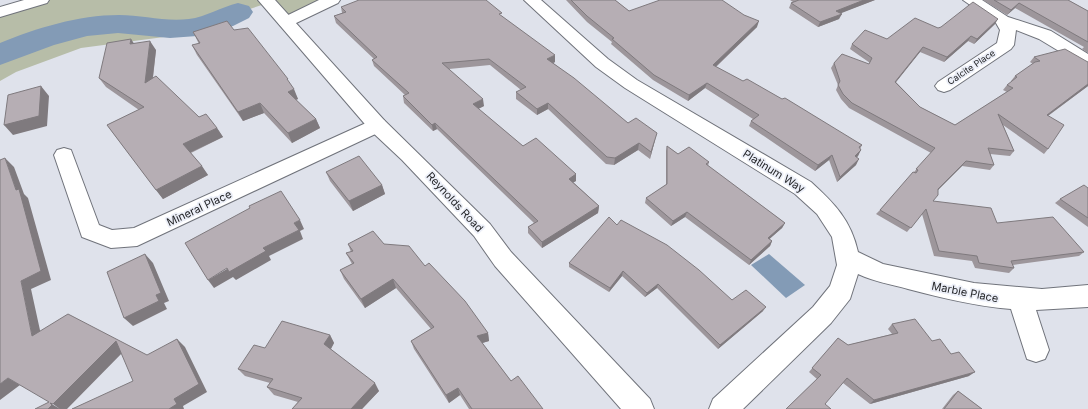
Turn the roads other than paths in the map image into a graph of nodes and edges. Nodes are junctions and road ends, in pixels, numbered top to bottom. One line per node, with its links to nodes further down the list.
1 (41, 0): 6 (street)
2 (266, 0): 8 (street, Reynolds Road)
3 (332, 0): 8 (street)
4 (532, 0): 13 (street, Platinum Way)
5 (971, 0): 7 (street)
6 (0, 12)
7 (1002, 20): 9 (street); 10 (street, Calcite Place)
8 (286, 22): 11 (street, Reynolds Road)
9 (1088, 61)
10 (944, 86)
11 (378, 125): 12 (street, Mineral Place); 17 (street, Reynolds Road)
12 (64, 155)
13 (847, 257): 15 (street, Marble Place); 18 (street, Platinum Way)
14 (1088, 296): 15 (street, Marble Place)
15 (1020, 299): 16 (street)
16 (1036, 350)
17 (640, 409)
18 (723, 409)

